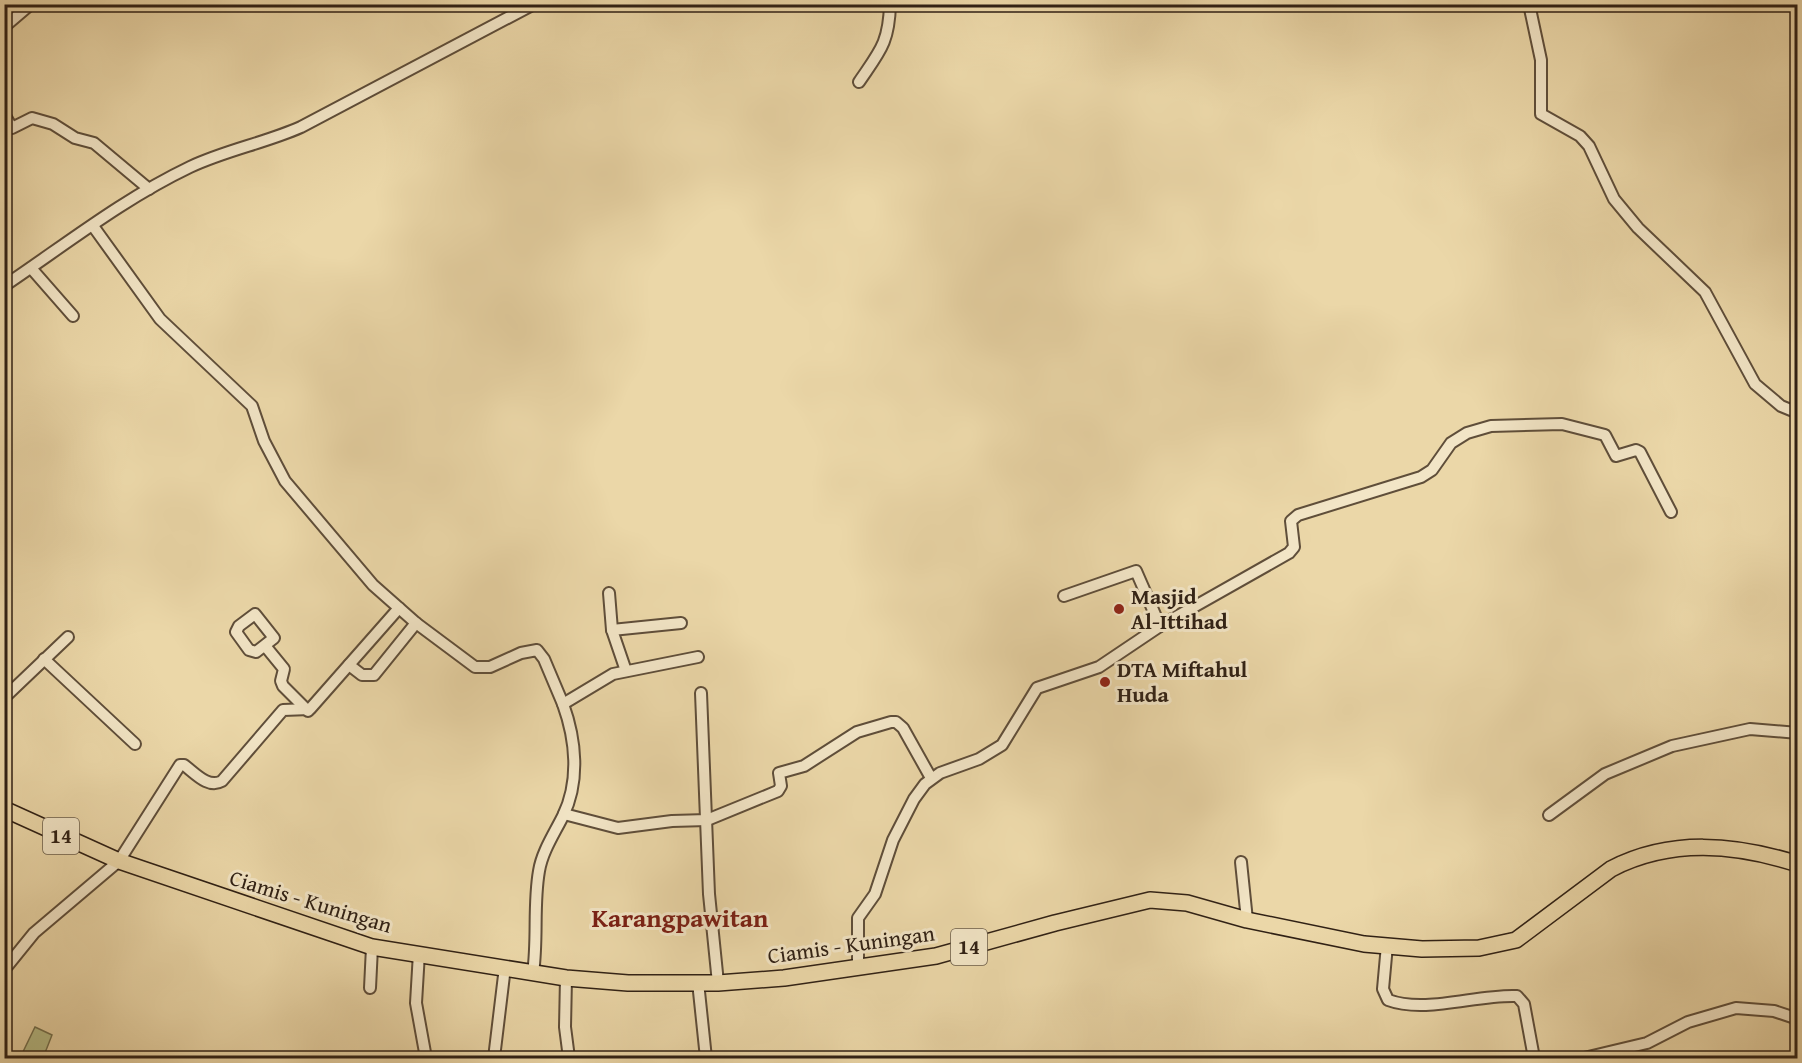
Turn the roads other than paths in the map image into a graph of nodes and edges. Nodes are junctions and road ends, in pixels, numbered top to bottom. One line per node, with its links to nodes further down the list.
1 (31, 4): 5 (street)
2 (534, 4): 9 (street)
3 (890, 4): 6 (street)
4 (1529, 4): 14 (street)
5 (4, 27)
6 (859, 82)
7 (4, 114): 8 (street)
8 (8, 130): 9 (street)
9 (149, 189): 10 (street)
10 (93, 225): 11 (street); 18 (street)
11 (31, 268): 12 (street); 13 (street)
12 (4, 286)
13 (73, 316)
14 (1797, 413)
15 (1671, 512): 21 (street)
16 (609, 593): 22 (street)
17 (1065, 596): 21 (street)
18 (399, 608): 19 (street); 27 (street)
19 (416, 623): 27 (street); 31 (street)
20 (681, 623): 22 (street)
21 (1160, 626): 35 (street)
22 (612, 630): 28 (street)
23 (68, 637): 26 (street)
24 (266, 647): 32 (street)
25 (698, 657): 28 (street)
26 (45, 659): 30 (street); 34 (street)
27 (349, 665): 32 (street)
28 (626, 671): 31 (street)
29 (701, 693): 39 (street)
30 (4, 698)
31 (563, 704): 37 (street)
32 (308, 711): 40 (street)
33 (1797, 733): 38 (street)
34 (135, 744)
35 (932, 778): 39 (street); 48 (street)
36 (4, 809): 40 (highway, Ciamis - Kuningan / 14)
37 (564, 814): 39 (street); 50 (street)
38 (1549, 814)
39 (707, 820): 53 (street)
40 (119, 861): 45 (highway, Ciamis - Kuningan / 14); 49 (street)
41 (1241, 862): 43 (street)
42 (1797, 864): 44 (highway, Ciamis - Kuningan / 14)
43 (1247, 920): 44 (highway, Ciamis - Kuningan / 14); 48 (highway, Ciamis - Kuningan / 14)
44 (1387, 945): 60 (street)
45 (372, 946): 46 (highway, Ciamis - Kuningan / 14); 54 (street)
46 (419, 953): 47 (highway, Ciamis - Kuningan / 14); 56 (street)
47 (505, 967): 50 (highway, Ciamis - Kuningan / 14); 57 (street)
48 (858, 968): 53 (highway, Ciamis - Kuningan / 14)
49 (4, 970)
50 (533, 973): 51 (highway, Ciamis - Kuningan / 14)
51 (566, 978): 52 (highway, Ciamis - Kuningan / 14); 58 (street)
52 (698, 982): 53 (highway, Ciamis - Kuningan / 14); 59 (street)
53 (718, 983)
54 (370, 988)
55 (1797, 1019): 61 (street)
56 (426, 1059)
57 (494, 1059)
58 (569, 1059)
59 (705, 1059)
60 (1534, 1059)
61 (1584, 1059)

